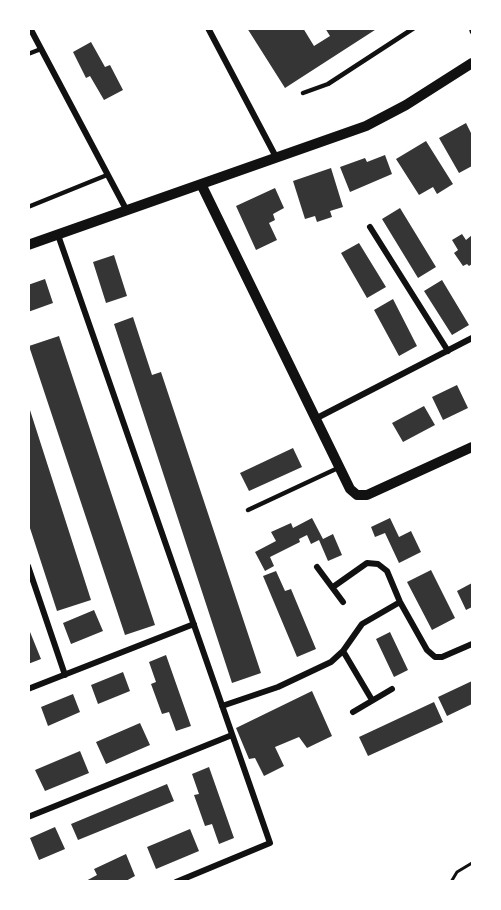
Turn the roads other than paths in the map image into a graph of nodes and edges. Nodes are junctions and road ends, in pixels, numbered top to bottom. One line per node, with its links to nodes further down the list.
1 (30, 28): 4 (street)
2 (208, 28): 8 (street)
3 (414, 28): 7 (lane)
4 (40, 49): 5 (lane); 9 (street)
5 (28, 54)
6 (472, 63): 8 (street)
7 (303, 93)
8 (276, 158): 10 (street)
9 (107, 175): 11 (lane); 12 (street)
10 (202, 186): 12 (street); 18 (street)
11 (28, 207)
12 (127, 211): 14 (street)
13 (370, 227): 17 (street)
14 (58, 235): 15 (street); 27 (street)
15 (28, 245)
16 (472, 338): 17 (street)
17 (448, 351): 18 (street)
18 (315, 419): 20 (street)
19 (472, 447): 20 (street)
20 (339, 468): 21 (lane)
21 (248, 510)
22 (28, 566): 30 (street)
23 (317, 567): 24 (street)
24 (333, 587): 25 (street); 26 (street)
25 (344, 602)
26 (400, 602): 28 (street); 29 (street)
27 (194, 624): 30 (street); 34 (street)
28 (472, 644)
29 (343, 651): 33 (street); 34 (street)
30 (65, 675): 31 (street)
31 (28, 689)
32 (392, 689): 33 (street)
33 (372, 700): 35 (street)
34 (222, 706): 36 (street)
35 (353, 712)
36 (232, 735): 37 (street); 38 (street)
37 (28, 817)
38 (176, 882)

